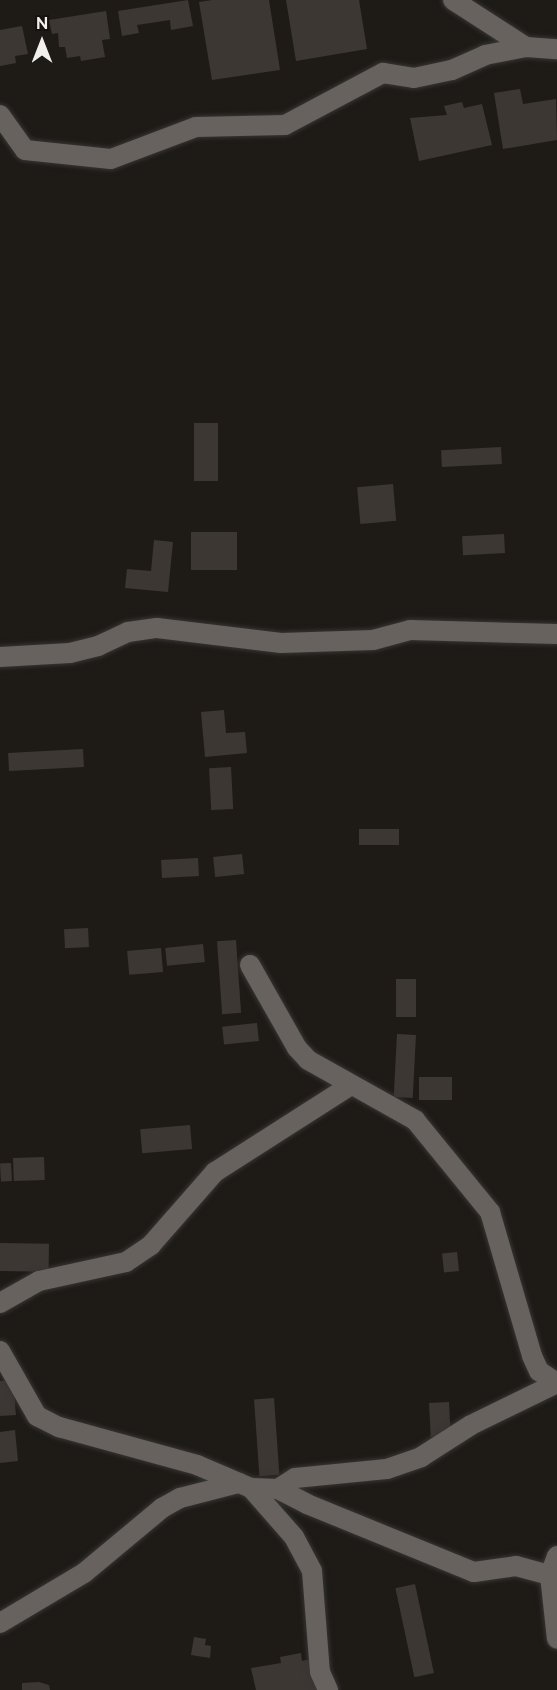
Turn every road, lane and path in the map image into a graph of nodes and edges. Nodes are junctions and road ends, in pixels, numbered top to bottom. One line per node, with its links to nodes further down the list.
1 (453, 0): 2 (street)
2 (526, 47): 3 (street); 4 (street)
3 (557, 49)
4 (0, 115)
5 (557, 634): 6 (street)
6 (0, 657)
7 (250, 965): 8 (street)
8 (351, 1085): 9 (street); 11 (street)
9 (0, 1303)
10 (0, 1351): 12 (street)
11 (557, 1383): 13 (street)
12 (245, 1485): 13 (street); 16 (street); 18 (street)
13 (278, 1489): 15 (street)
14 (557, 1556): 15 (street)
15 (550, 1575): 17 (street)
16 (0, 1623)
17 (557, 1639)
18 (328, 1690)

